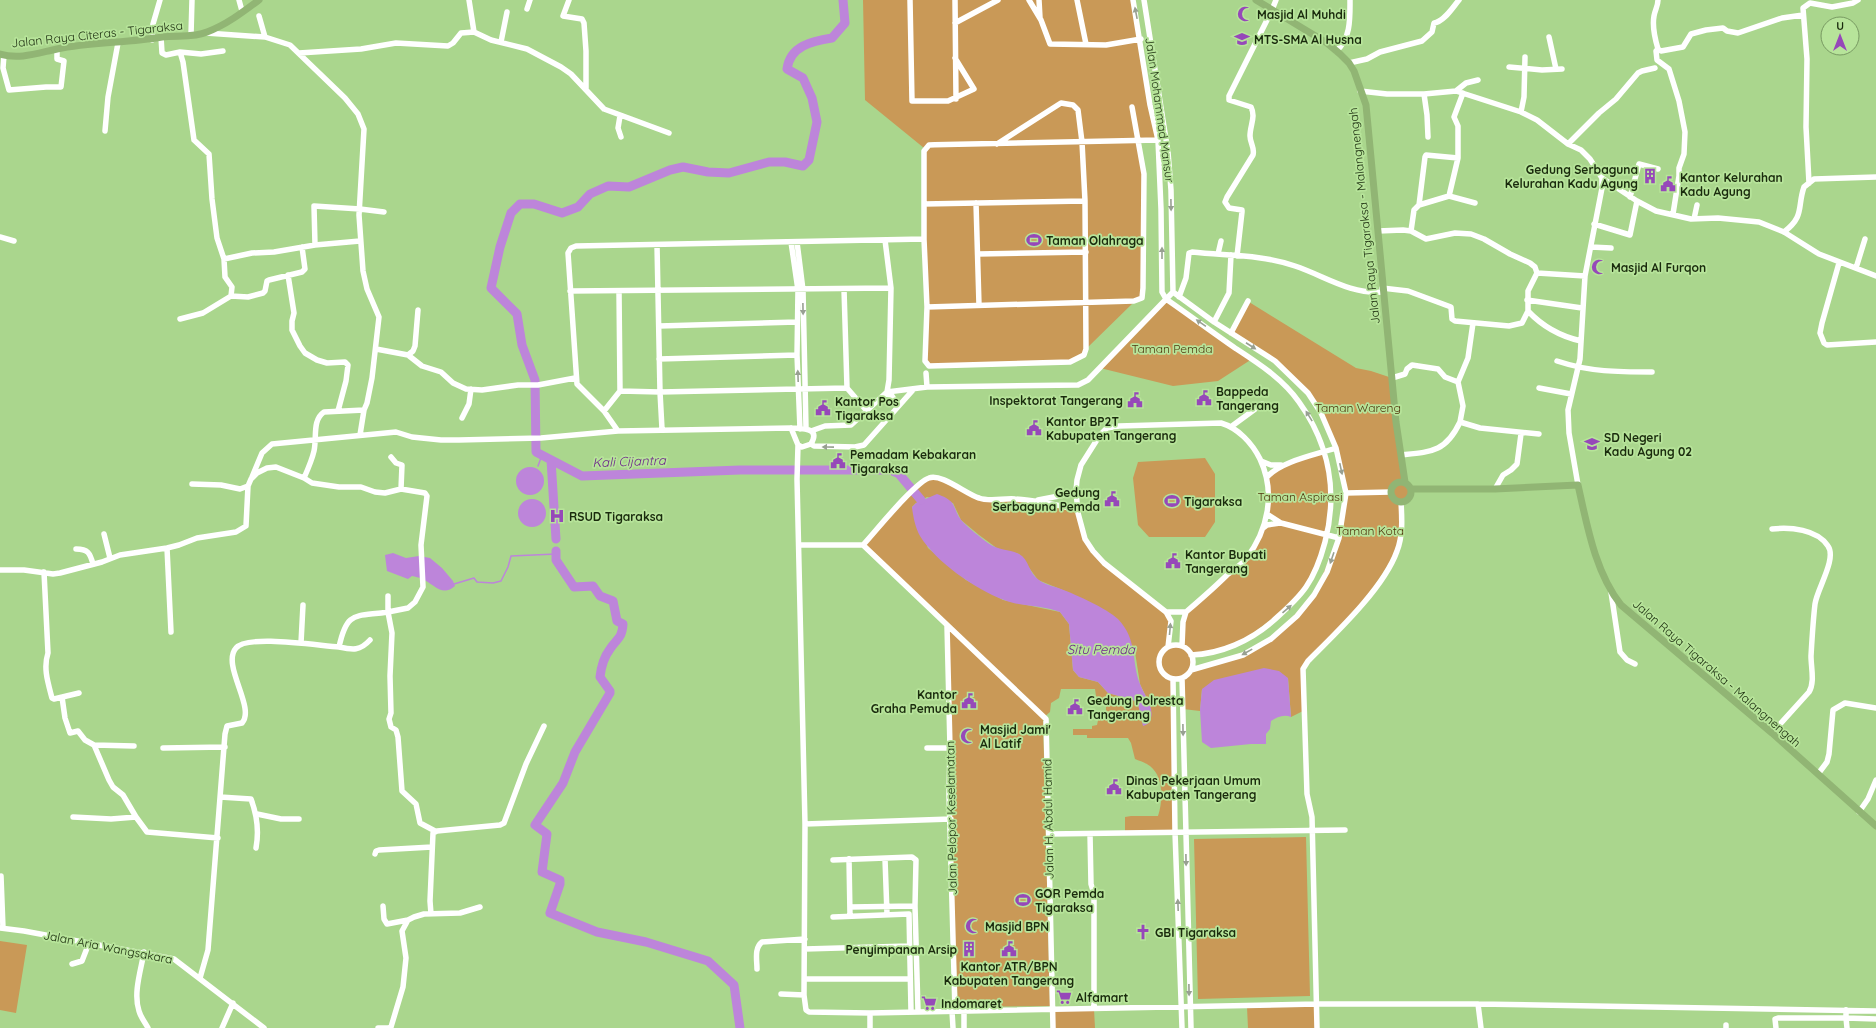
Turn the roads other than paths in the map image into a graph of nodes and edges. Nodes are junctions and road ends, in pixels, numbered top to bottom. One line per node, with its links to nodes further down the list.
1 (160, 0): 37 (street)
2 (192, 0): 32 (street)
3 (239, 0): 24 (street)
4 (259, 0): 24 (main road, Jalan Raya Citeras - Tigaraksa)
5 (469, 0): 30 (street)
6 (530, 0): 22 (street)
7 (569, 0): 55 (street)
8 (910, 0): 60 (street)
9 (955, 0): 29 (street)
10 (998, 0): 29 (street)
11 (1029, 0): 28 (street)
12 (1039, 0): 28 (street)
13 (1077, 0): 40 (street)
14 (1133, 0): 36 (street, Jalan Mohammad Mansur, one-way to 14)
15 (1144, 0): 126 (street, Jalan Mohammad Mansur, one-way to 126)
16 (1256, 0): 23 (main road, Jalan Raya Tigaraksa - Malangnengah)
17 (1276, 0): 23 (street)
18 (1350, 0): 44 (street)
19 (1459, 0): 50 (street)
20 (1658, 0): 42 (street)
21 (1858, 0): 26 (street)
22 (527, 9)
23 (1272, 10): 44 (main road, Jalan Raya Tigaraksa - Malangnengah); 111 (street)
24 (242, 11): 31 (main road, Jalan Raya Citeras - Tigaraksa)
25 (507, 12): 38 (street)
26 (1804, 15): 42 (street); 77 (street)
27 (259, 16): 34 (street)
28 (1041, 20): 40 (street)
29 (956, 23): 48 (street)
30 (474, 32): 38 (street); 46 (street)
31 (206, 33): 32 (main road, Jalan Raya Citeras - Tigaraksa); 34 (street)
32 (191, 35): 33 (main road, Jalan Raya Citeras - Tigaraksa)
33 (162, 37): 37 (main road, Jalan Raya Citeras - Tigaraksa); 45 (street)
34 (265, 37): 46 (street)
35 (1549, 37): 52 (street)
36 (1141, 39): 40 (street); 69 (street, Jalan Mohammad Mansur)
37 (152, 40): 39 (main road, Jalan Raya Citeras - Tigaraksa)
38 (501, 42): 55 (street)
39 (118, 43): 41 (main road, Jalan Raya Citeras - Tigaraksa); 64 (street)
40 (1086, 44)
41 (58, 49): 47 (main road, Jalan Raya Citeras - Tigaraksa); 47 (street)
42 (1658, 49): 89 (street)
43 (223, 50): 45 (street)
44 (1336, 51): 50 (main road, Jalan Raya Tigaraksa - Malangnengah)
45 (180, 52): 112 (street)
46 (299, 53): 87 (street)
47 (2, 54)
48 (955, 58): 60 (street); 60 (street)
49 (1525, 58): 52 (street)
50 (1349, 63): 57 (main road, Jalan Raya Tigaraksa - Malangnengah)
51 (1509, 67): 52 (street)
52 (1525, 68): 62 (street)
53 (1655, 68): 72 (street)
54 (1478, 80): 56 (street)
55 (586, 89): 63 (street)
56 (1456, 90): 58 (street); 59 (street)
57 (1360, 91): 59 (street); 92 (main road, Jalan Raya Tigaraksa - Malangnengah)
58 (1463, 93): 62 (street); 73 (street)
59 (1424, 94): 67 (street)
60 (956, 99)
61 (1132, 107): 68 (street)
62 (1521, 112): 72 (street)
63 (620, 116): 65 (street); 66 (street)
64 (105, 131)
65 (669, 133)
66 (621, 137)
67 (1428, 137)
68 (1139, 140): 69 (street); 70 (street); 132 (street)
69 (1158, 140): 129 (street, Jalan Mohammad Mansur, one-way to 69)
70 (1082, 142): 71 (street); 71 (street); 80 (street)
71 (997, 144): 84 (street)
72 (1568, 144): 76 (street)
73 (1458, 158): 78 (street); 85 (street)
74 (1658, 169): 79 (street)
75 (1876, 177): 77 (street)
76 (1602, 178): 79 (street); 91 (street)
77 (1809, 183): 94 (street)
78 (1449, 196): 83 (street); 85 (street)
79 (1630, 197): 81 (street)
80 (1085, 201): 82 (street); 108 (street)
81 (1637, 201): 89 (street); 91 (street)
82 (976, 203): 84 (street); 109 (street)
83 (1476, 203)
84 (924, 204): 96 (street)
85 (1419, 205): 93 (street)
86 (1697, 205): 90 (street)
87 (360, 208): 88 (street); 100 (street); 103 (street)
88 (384, 212)
89 (1673, 214): 90 (street)
90 (1694, 219): 94 (street)
91 (1594, 224): 106 (street)
92 (1378, 231): 93 (street); 122 (main road, Jalan Raya Tigaraksa - Malangnengah)
93 (1411, 232): 115 (street)
94 (1784, 232): 113 (street)
95 (0, 237): 99 (street)
96 (924, 239): 98 (street); 134 (street)
97 (1865, 239): 114 (street)
98 (885, 240): 102 (street); 119 (street)
99 (14, 241)
100 (360, 241): 103 (street); 146 (street)
101 (1221, 241): 110 (street)
102 (794, 242): 104 (street); 121 (street)
103 (315, 245): 105 (street)
104 (658, 245): 123 (street); 125 (street)
105 (302, 247): 112 (street); 116 (street)
106 (1591, 247): 107 (street); 117 (street)
107 (1611, 248)
108 (1086, 252): 109 (street); 132 (street)
109 (978, 254): 133 (street)
110 (1218, 254): 111 (street); 128 (street)
111 (1234, 256): 122 (street); 140 (street)
112 (224, 258): 127 (street)
113 (1839, 262): 114 (street); 145 (street)
114 (1856, 268): 118 (street)
115 (1537, 272): 117 (street); 130 (street)
116 (288, 275): 127 (street); 172 (street)
117 (1585, 276): 135 (street)
118 (1876, 276)
119 (891, 288): 120 (street); 166 (street)
120 (844, 289): 121 (street); 158 (street)
121 (800, 290): 125 (street); 139 (street); 162 (street, one-way to 162)
122 (1382, 290): 141 (street); 155 (main road, Jalan Raya Tigaraksa - Malangnengah)
123 (570, 291): 124 (street); 154 (street)
124 (618, 291): 125 (street); 164 (street)
125 (659, 292): 142 (street)
126 (1173, 292): 128 (street); 129 (street)
127 (231, 296): 138 (street)
128 (1179, 297): 140 (street)
129 (1166, 299): 157 (street); 188 (street, one-way to 129)
130 (1527, 300): 135 (street); 137 (street)
131 (1248, 301): 143 (street)
132 (1086, 303): 133 (street); 134 (street)
133 (979, 305): 134 (street)
134 (927, 307)
135 (1582, 308): 144 (street)
136 (418, 310): 147 (street)
137 (1528, 311): 141 (street); 144 (street)
138 (180, 319)
139 (797, 322): 142 (street); 148 (street)
140 (1214, 322): 143 (street)
141 (1473, 323): 156 (street)
142 (659, 326): 149 (street)
143 (1231, 333): 187 (street, one-way to 187)
144 (1581, 341): 151 (street)
145 (1876, 342)
146 (376, 350): 147 (street); 170 (street)
147 (408, 355): 160 (street)
148 (797, 355): 149 (street); 161 (street, one-way to 148)
149 (659, 359): 165 (street)
150 (1557, 361): 151 (street)
151 (1578, 368): 152 (street); 167 (street)
152 (1652, 372)
153 (926, 373): 157 (street)
154 (575, 378): 160 (street); 173 (street)
155 (1392, 378): 156 (street); 189 (main road, Jalan Raya Tigaraksa - Malangnengah)
156 (1458, 382): 175 (street)
157 (927, 387): 163 (street)
158 (847, 388): 162 (street); 171 (street)
159 (1539, 388): 167 (street)
160 (471, 389): 174 (street)
161 (798, 390): 162 (street); 165 (street); 179 (street)
162 (805, 390): 179 (street)
163 (913, 390): 166 (street); 169 (street)
164 (620, 391): 165 (street); 173 (street)
165 (660, 392): 178 (street)
166 (887, 393): 169 (street); 171 (street)
167 (1571, 394): 198 (street)
168 (1262, 404): 176 (street)
169 (898, 406): 185 (street, one-way to 185)
170 (364, 410): 172 (street); 183 (street)
171 (866, 410): 179 (street)
172 (338, 411): 184 (street)
173 (604, 411): 180 (street)
174 (462, 418)
175 (1460, 422): 181 (street); 189 (street)
176 (1232, 426): 191 (street); 203 (street)
177 (792, 428): 178 (street); 179 (street); 186 (street)
178 (662, 429): 180 (street)
179 (806, 429): 185 (street)
180 (618, 431): 183 (street)
181 (1521, 434): 182 (street); 202 (street)
182 (1539, 434)
183 (360, 436): 184 (street)
184 (316, 438): 194 (street); 195 (street)
185 (811, 444): 186 (street)
186 (798, 445): 216 (street)
187 (1336, 448): 188 (street); 205 (street, one-way to 205)
188 (1325, 452): 192 (street); 214 (street)
189 (1401, 455): 196 (main road, Jalan Raya Tigaraksa - Malangnengah)
190 (391, 457): 200 (street)
191 (1261, 461): 192 (street); 193 (street)
192 (1283, 466): 193 (street)
193 (1267, 477): 209 (street)
194 (304, 478): 195 (street); 200 (street)
195 (251, 479): 199 (street)
196 (1405, 482): 201 (main road); 204 (main road)
197 (192, 484): 199 (street)
198 (1578, 484): 202 (main road); 224 (main road, Jalan Raya Tigaraksa - Malangnengah)
199 (248, 486): 218 (street)
200 (402, 489): 227 (street)
201 (1411, 489): 202 (main road); 207 (main road)
202 (1495, 489)
203 (1076, 491): 206 (street); 208 (street)
204 (1391, 492): 205 (street); 207 (main road)
205 (1346, 493): 215 (street)
206 (1033, 500): 208 (street); 217 (street)
207 (1401, 502): 264 (street)
208 (1078, 510): 228 (street)
209 (1267, 514): 210 (street); 211 (street)
210 (1281, 523): 211 (street); 214 (street)
211 (1263, 528): 229 (street)
212 (1772, 529): 246 (street)
213 (104, 534): 220 (street)
214 (1326, 536): 215 (street); 237 (street, one-way to 214)
215 (1339, 538): 239 (street, one-way to 239)
216 (799, 545): 217 (street); 262 (street)
217 (863, 545): 230 (street, Jalan H. Abdul Hamid)
218 (167, 548): 220 (street); 231 (street)
219 (76, 549): 221 (street)
220 (110, 558): 221 (street)
221 (93, 564): 223 (street)
222 (0, 570): 223 (street)
223 (44, 572): 243 (street)
224 (1611, 592): 238 (street); 246 (main road, Jalan Raya Tigaraksa - Malangnengah)
225 (388, 596): 227 (street)
226 (303, 605): 233 (street)
227 (388, 612): 235 (street); 266 (street)
228 (1166, 612): 229 (street); 236 (street, one-way to 228)
229 (1186, 612): 234 (street)
230 (947, 626): 252 (street, Jalan Pelopor Keselamatan); 269 (street, Jalan H. Abdul Hamid)
231 (171, 632)
232 (370, 640): 235 (street)
233 (301, 643): 235 (street); 249 (street)
234 (1182, 646): 236 (street); 237 (street)
235 (338, 647)
236 (1168, 647): 241 (street)
237 (1191, 655): 239 (street)
238 (1635, 664)
239 (1191, 670): 240 (street)
240 (1182, 678): 241 (street); 268 (street, one-way to 268)
241 (1173, 679): 267 (street)
242 (79, 693): 243 (street)
243 (62, 697): 247 (street)
244 (1876, 708): 253 (street)
245 (544, 726): 266 (street)
246 (1772, 733): 253 (main road, Jalan Raya Tigaraksa - Malangnengah)
247 (94, 745): 248 (street); 259 (street)
248 (134, 746)
249 (225, 747): 250 (street); 255 (street)
250 (163, 748)
251 (927, 748): 252 (street)
252 (950, 748): 261 (street, Jalan Pelopor Keselamatan)
253 (1818, 774): 256 (main road, Jalan Raya Tigaraksa - Malangnengah)
254 (1876, 780): 256 (street)
255 (220, 797): 257 (street); 271 (street)
256 (1859, 812): 263 (main road, Jalan Raya Tigaraksa - Malangnengah)
257 (257, 814): 260 (street); 273 (street)
258 (73, 817): 259 (street)
259 (136, 817): 271 (street)
260 (299, 819)
261 (951, 819): 262 (street); 314 (street, Jalan Pelopor Keselamatan)
262 (805, 824): 290 (street)
263 (1876, 826)
264 (1312, 830): 265 (street); 268 (street); 305 (street)
265 (1345, 830)
266 (435, 831): 272 (street)
267 (1175, 832): 268 (street); 270 (street); 308 (street, one-way to 267)
268 (1186, 832): 307 (street, one-way to 307)
269 (1049, 834): 270 (street); 310 (street, Jalan H. Abdul Hamid)
270 (1090, 834): 309 (street)
271 (218, 838): 299 (street)
272 (432, 847): 274 (street); 284 (street)
273 (256, 848)
274 (375, 854)
275 (885, 858): 276 (street); 280 (street); 281 (street)
276 (849, 859): 277 (street); 283 (street)
277 (833, 860)
278 (2, 876): 289 (street)
279 (384, 906): 288 (street)
280 (886, 906): 281 (street); 283 (street); 285 (street)
281 (915, 906): 297 (street)
282 (480, 907): 284 (street)
283 (850, 907): 286 (street)
284 (431, 914): 288 (street)
285 (887, 914): 286 (street); 292 (street)
286 (850, 916): 287 (street)
287 (833, 917)
288 (408, 920): 324 (street)
289 (2, 928): 291 (street, Jalan Aria Wangsakara)
290 (804, 939): 293 (street); 298 (street)
291 (89, 943): 294 (street, Jalan Aria Wangsakara); 295 (street)
292 (909, 946): 293 (street); 296 (street)
293 (805, 949): 300 (street)
294 (144, 952): 299 (street, Jalan Aria Wangsakara); 320 (street)
295 (72, 964)
296 (910, 965): 297 (street); 301 (street)
297 (916, 965): 313 (street)
298 (757, 969)
299 (200, 978): 304 (street, Jalan Aria Wangsakara)
300 (804, 979): 301 (street); 303 (street)
301 (910, 979): 312 (street)
302 (781, 994): 303 (street)
303 (804, 995): 317 (street)
304 (233, 1003): 321 (street); 322 (street, Jalan Aria Wangsakara)
305 (1316, 1004): 306 (street); 307 (street); 331 (street)
306 (1478, 1004): 311 (street); 332 (street)
307 (1190, 1005): 308 (street); 330 (street)
308 (1181, 1006): 309 (street); 329 (street)
309 (1094, 1008): 310 (street)
310 (1053, 1009): 315 (street); 328 (street, Jalan H. Abdul Hamid)
311 (1846, 1010): 316 (street); 318 (street)
312 (911, 1011): 313 (street); 317 (street)
313 (918, 1011): 314 (street)
314 (954, 1011): 315 (street); 326 (street, Jalan Pelopor Keselamatan)
315 (964, 1011): 327 (street)
316 (1876, 1011)
317 (870, 1013): 325 (street)
318 (1846, 1018): 319 (street); 333 (street); 334 (street)
319 (1876, 1019)
320 (148, 1028)
321 (222, 1028)
322 (264, 1028)
323 (378, 1028): 324 (street)
324 (388, 1028)
325 (870, 1028)
326 (953, 1028)
327 (964, 1028)
328 (1053, 1028)
329 (1182, 1028)
330 (1191, 1028)
331 (1317, 1028)
332 (1481, 1028)
333 (1776, 1028)
334 (1846, 1028)

